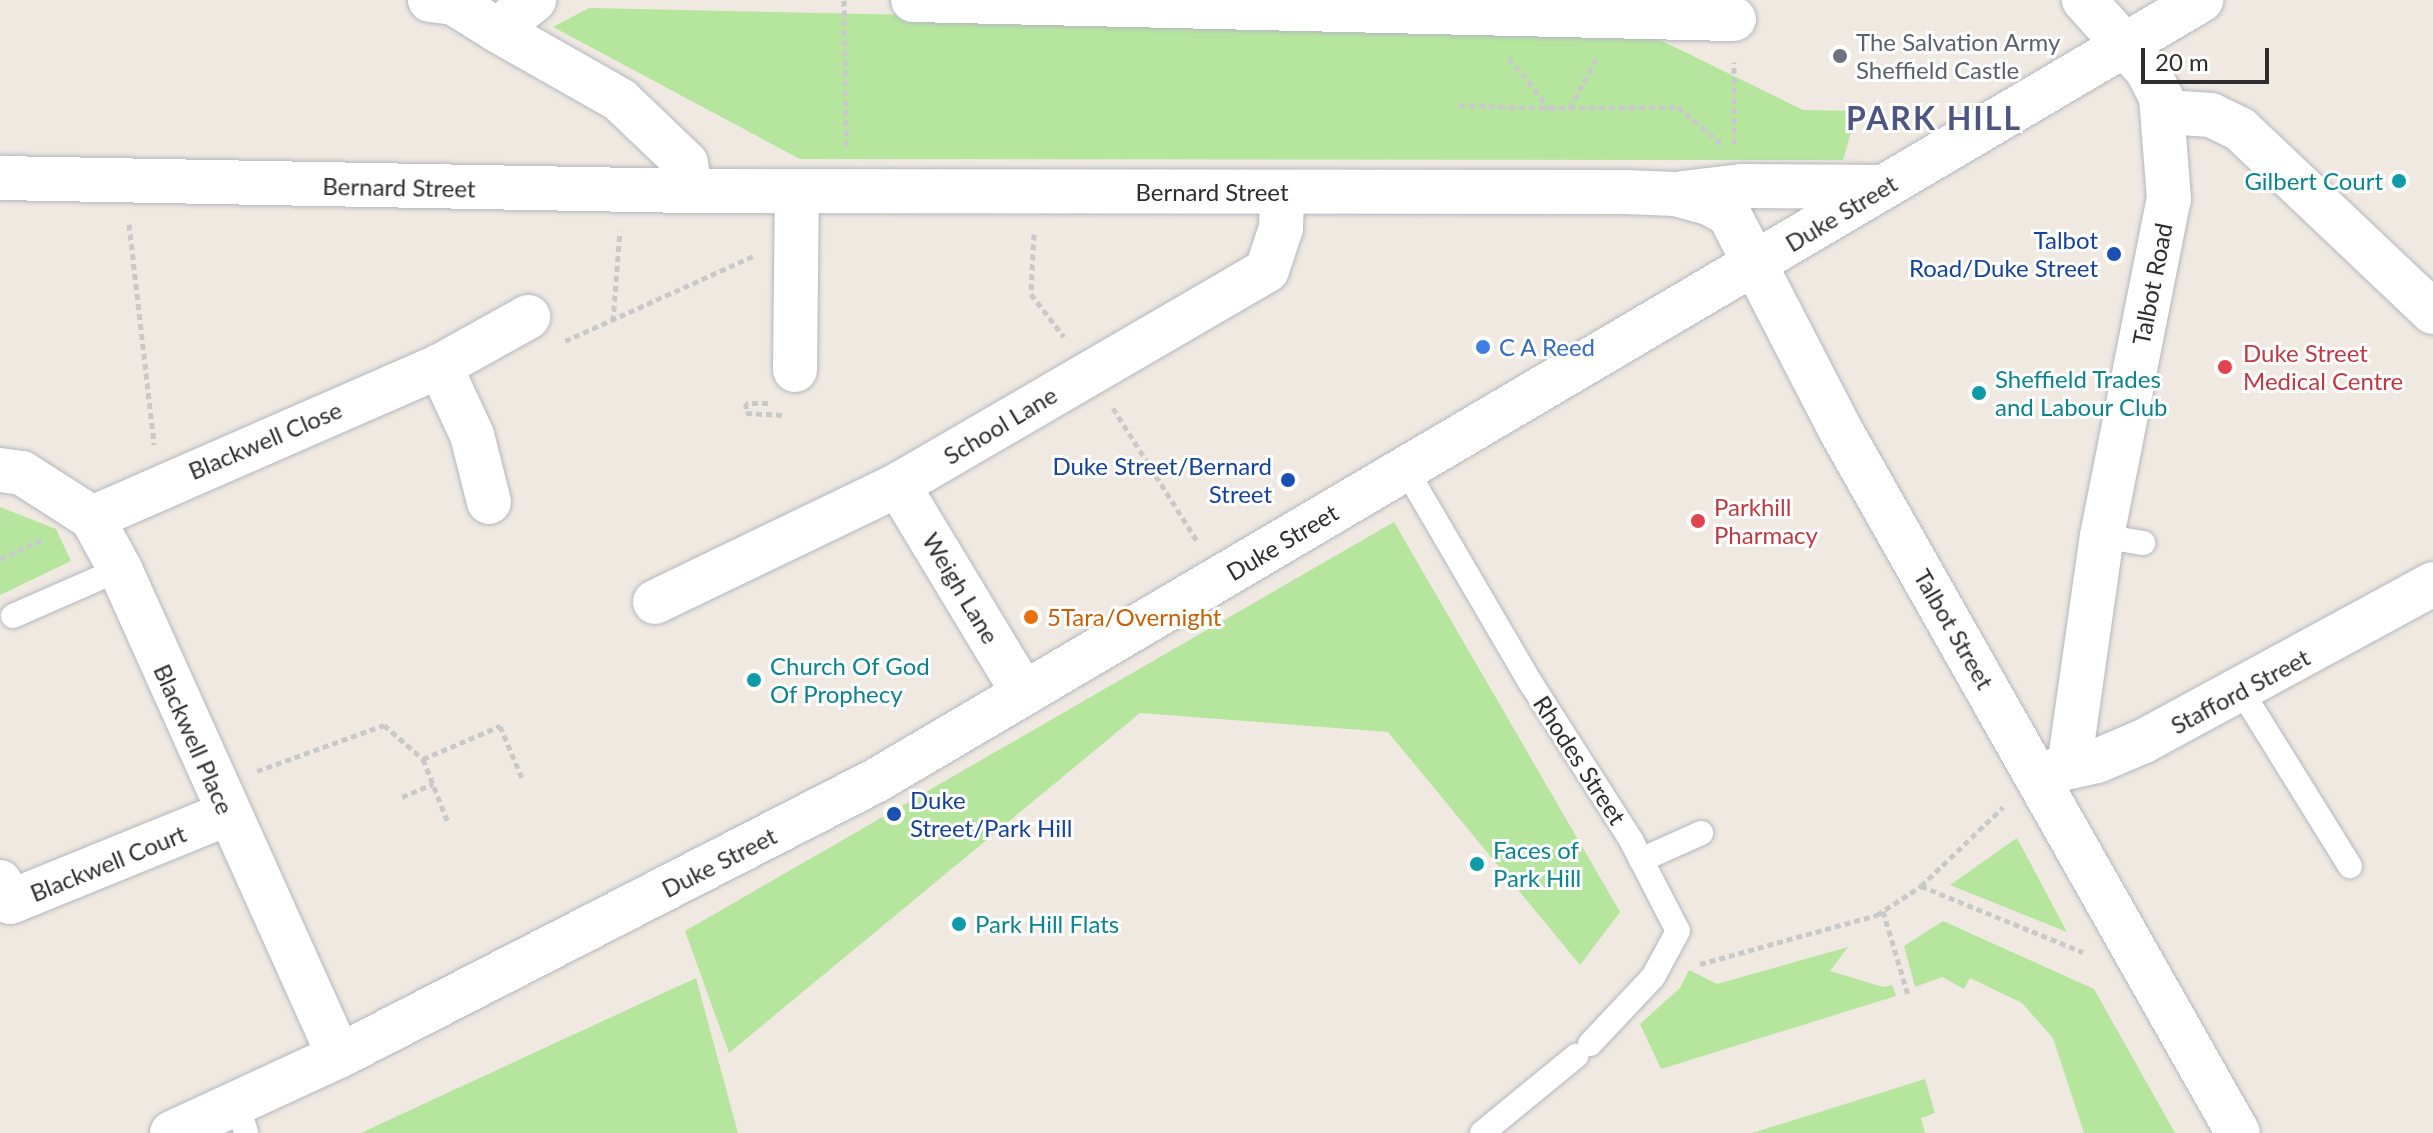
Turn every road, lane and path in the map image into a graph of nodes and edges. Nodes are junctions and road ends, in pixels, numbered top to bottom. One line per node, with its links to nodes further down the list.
1 (430, 0): 9 (street)
2 (534, 0): 9 (street)
3 (844, 0): 14 (path)
4 (913, 0): 7 (street)
5 (2084, 0): 10 (street, Talbot Road)
6 (2201, 0): 10 (street, Duke Street)
7 (1472, 13): 8 (street); 12 (path)
8 (1734, 19): 12 (path)
9 (497, 30): 19 (street)
10 (2127, 47): 13 (street, Talbot Road); 17 (street, Duke Street)
11 (1459, 105): 12 (path)
12 (1549, 108)
13 (2165, 112): 27 (street); 47 (street, Talbot Road)
14 (842, 120)
15 (0, 178): 16 (street, Bernard Street)
16 (125, 181): 18 (street, Bernard Street); 36 (path)
17 (1883, 187): 24 (street); 26 (street, Duke Street)
18 (623, 188): 19 (street, Bernard Street); 29 (path)
19 (690, 191): 21 (street, Bernard Street)
20 (1036, 191): 21 (street, Bernard Street); 22 (street, Bernard Street); 32 (path)
21 (797, 192): 25 (street)
22 (1282, 192): 23 (street, Bernard Street); 32 (street, School Lane)
23 (1626, 192): 24 (street, Talbot Street)
24 (1675, 194): 26 (street, Talbot Street)
25 (797, 248): 29 (path); 31 (street)
26 (1754, 264): 33 (street, Duke Street); 47 (street, Talbot Street)
27 (2433, 312)
28 (528, 317): 29 (path); 30 (street, Blackwell Close)
29 (613, 322)
30 (440, 366): 36 (street, Blackwell Close); 37 (street)
31 (795, 370)
32 (1090, 372): 35 (street, School Lane); 40 (path)
33 (1405, 468): 40 (street, Duke Street); 54 (lane, Rhodes Street)
34 (0, 470): 38 (street, Blackwell Place)
35 (898, 485): 42 (street, School Lane); 44 (street, Weigh Lane)
36 (158, 486): 38 (street, Blackwell Close)
37 (489, 502)
38 (92, 518): 39 (street, Blackwell Place)
39 (120, 569): 43 (lane); 51 (street, Blackwell Place)
40 (1221, 579): 44 (street, Duke Street)
41 (2430, 594): 45 (street, Stafford Street)
42 (655, 602)
43 (13, 616)
44 (1023, 692): 62 (street, Duke Street)
45 (2242, 692): 47 (street, Stafford Street); 55 (lane)
46 (423, 759): 48 (path); 49 (path); 51 (path)
47 (2053, 771): 57 (path); 60 (street, Talbot Street)
48 (522, 778)
49 (433, 784): 50 (path); 52 (path)
50 (402, 797)
51 (221, 801): 56 (street, Blackwell Court); 62 (street, Blackwell Place)
52 (447, 820)
53 (1701, 833): 54 (lane)
54 (1641, 860): 59 (lane, Rhodes Street)
55 (2350, 866)
56 (0, 882)
57 (1921, 886): 58 (path); 60 (path)
58 (1883, 911): 59 (path); 61 (path)
59 (1653, 977): 65 (lane, Rhodes Street)
60 (2152, 980): 66 (street, Talbot Street)
61 (1908, 995)
62 (339, 1056): 63 (street, Duke Street)
63 (241, 1118): 64 (street, Duke Street)
64 (172, 1133)
65 (1482, 1133)
66 (2238, 1133)

